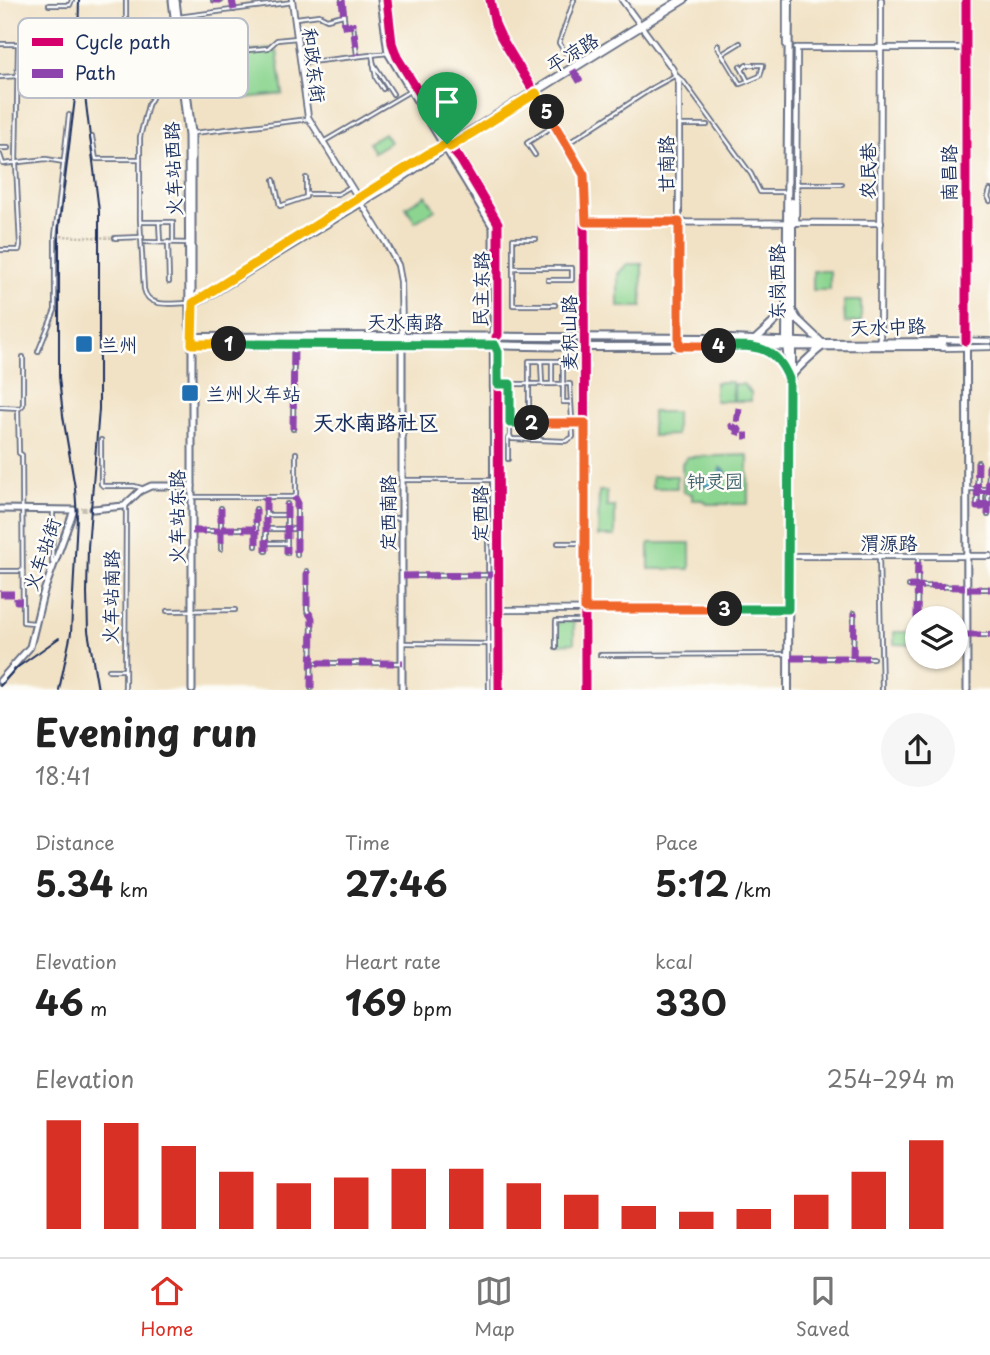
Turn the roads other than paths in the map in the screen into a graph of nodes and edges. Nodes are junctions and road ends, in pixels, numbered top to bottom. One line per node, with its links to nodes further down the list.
1 (72, 0): 18 (street)
2 (126, 0): 22 (street)
3 (174, 0): 21 (main road, 火车站西路)
4 (213, 0): 5 (street)
5 (221, 0)
6 (232, 0): 19 (street)
7 (342, 0): 20 (street)
8 (384, 0): 34 (main road, 民主东路); 62 (main road, 民主东路)
9 (490, 0): 49 (street, 麦积山路)
10 (574, 0): 38 (street)
11 (622, 0): 24 (street)
12 (679, 0): 24 (street, 平凉路)
13 (685, 0): 24 (street, 平凉路)
14 (788, 0): 31 (main road, 东岗西路)
15 (881, 0): 32 (street, 农民巷)
16 (966, 0): 30 (main road, 南昌路)
17 (293, 1): 19 (street); 23 (street, 和政东街)
18 (49, 5)
19 (234, 10): 21 (street)
20 (343, 15): 23 (street); 37 (street)
21 (176, 17)
22 (126, 18)
23 (295, 19): 25 (street, 和政东街)
24 (641, 25): 38 (street, 平凉路); 43 (street); 49 (street, 平凉路)
25 (298, 38): 33 (street); 39 (street, 和政东街)
26 (740, 43): 36 (street)
27 (0, 44): 28 (street)
28 (18, 44): 44 (street)
29 (718, 45): 36 (street)
30 (965, 47): 32 (street); 115 (main road, 南昌路)
31 (792, 48): 32 (street); 72 (street); 76 (main road, 东岗西路); 84 (main road, 东岗西路)
32 (881, 48): 85 (street, 农民巷)
33 (248, 50)
34 (388, 53): 35 (street); 48 (main road, 民主东路)
35 (372, 54): 37 (street); 40 (street)
36 (722, 54): 46 (street)
37 (357, 55): 39 (street)
38 (578, 62): 49 (street, 平凉路)
39 (300, 63): 54 (street, 和政东街)
40 (373, 63): 47 (street); 50 (street)
41 (740, 66): 42 (street)
42 (743, 71): 46 (street); 46 (street)
43 (676, 75): 56 (street, 甘南路); 61 (street); 76 (street)
44 (18, 76): 45 (street); 69 (street)
45 (0, 77)
46 (748, 80)
47 (383, 89)
48 (410, 91): 60 (street); 62 (main road, 民主东路)
49 (534, 91): 55 (street, 麦积山路); 62 (street, 平凉路)
50 (393, 94)
51 (152, 98): 67 (street)
52 (186, 98): 58 (main road, 火车站西路)
53 (69, 115): 68 (street)
54 (309, 119): 58 (street); 60 (street, 和政东街)
55 (555, 125): 61 (street, 麦积山路); 66 (street)
56 (679, 125): 57 (street); 83 (street, 甘南路)
57 (707, 125)
58 (190, 133): 93 (main road, 火车站西路); 99 (main road, 火车站西路)
59 (92, 137): 67 (street)
60 (322, 143): 74 (street, 和政东街)
61 (567, 145): 82 (street, 麦积山路)
62 (447, 147): 78 (street, 平凉路); 107 (main road, 民主东路)
63 (0, 148): 64 (street)
64 (8, 148)
65 (0, 155): 69 (street)
66 (535, 155)
67 (140, 159): 80 (street)
68 (64, 162): 69 (street); 120 (street)
69 (16, 164): 94 (street)
70 (306, 178): 77 (street)
71 (274, 180): 77 (street)
72 (796, 184): 73 (street); 84 (street)
73 (842, 184)
74 (350, 187): 77 (street); 78 (street, 和政东街)
75 (990, 190): 79 (street)
76 (788, 192): 84 (main road, 东岗西路)
77 (307, 194)
78 (360, 201): 99 (street, 平凉路); 102 (street, 和政东街)
79 (990, 201)
80 (141, 222): 81 (street); 86 (street)
81 (159, 222): 90 (street); 92 (street)
82 (586, 222): 83 (street); 103 (street, 麦积山路)
83 (679, 222): 84 (street); 104 (street, 甘南路)
84 (792, 223): 85 (street); 98 (main road, 东岗西路); 101 (main road, 东岗西路)
85 (881, 223): 110 (street, 农民巷)
86 (142, 237): 87 (street); 99 (street)
87 (115, 238)
88 (536, 239): 95 (street)
89 (145, 242): 90 (street)
90 (160, 242): 91 (street)
91 (168, 242): 92 (street); 97 (street)
92 (173, 242): 93 (street)
93 (189, 243): 99 (main road, 火车站西路)
94 (0, 250)
95 (513, 268): 96 (street); 100 (street)
96 (548, 280)
97 (169, 282)
98 (792, 300): 112 (main road, 东岗西路); 113 (main road)
99 (191, 305): 106 (main road, 火车站西路)
100 (555, 305)
101 (787, 310): 109 (main road); 112 (main road, 东岗西路)
102 (402, 335): 105 (main road, 天水南路); 107 (main road, 天水南路); 116 (main road, 定西南路)
103 (585, 338): 104 (main road, 天水南路); 107 (main road, 天水南路); 118 (street, 麦积山路)
104 (679, 338): 109 (main road, 天水南路); 117 (street, 甘南路)
105 (218, 340): 106 (main road, 天水南路); 111 (main road, 天水南路)
106 (192, 341): 150 (main road, 火车站东路)
107 (495, 341): 116 (main road, 天水南路); 118 (main road, 天水南路); 125 (street); 149 (main road, 定西路)
108 (990, 341): 115 (street, 天水中路)
109 (757, 343): 112 (main road, 天水南路); 117 (main road, 天水南路); 124 (main road)
110 (884, 343): 113 (main road, 天水中路); 114 (main road); 115 (street, 天水中路); 115 (street, 天水中路)
111 (294, 344): 116 (main road, 天水南路); 139 (street)
112 (790, 344): 113 (main road, 天水中路); 124 (main road, 东岗西路)
113 (822, 344): 124 (main road)
114 (943, 344)
115 (966, 344): 119 (street, 天水中路); 153 (main road, 南昌路)
116 (401, 345): 148 (main road, 定西南路)
117 (679, 346): 118 (main road, 天水南路)
118 (585, 347): 138 (street, 麦积山路)
119 (990, 347)
120 (38, 352)
121 (23, 357): 133 (street)
122 (541, 361): 123 (street); 127 (street); 128 (street)
123 (552, 361): 129 (street); 130 (street)
124 (790, 378): 189 (main road, 东岗西路)
125 (498, 384): 126 (street); 149 (street)
126 (510, 384): 127 (street); 134 (street)
127 (529, 384): 128 (street); 135 (street)
128 (542, 384): 129 (street)
129 (552, 384): 130 (street)
130 (563, 384): 131 (street); 131 (street)
131 (570, 402): 137 (street)
132 (0, 408): 133 (street)
133 (18, 408): 163 (street)
134 (510, 423): 135 (street); 140 (street)
135 (529, 423): 136 (street); 142 (street)
136 (539, 423): 137 (street); 143 (street)
137 (573, 423): 138 (street); 143 (street)
138 (585, 423): 182 (street, 麦积山路)
139 (293, 429)
140 (510, 436): 142 (street); 145 (street)
141 (102, 440): 152 (street)
142 (529, 440): 143 (street)
143 (539, 440)
144 (296, 453): 158 (street)
145 (508, 459)
146 (978, 462): 154 (street)
147 (989, 466): 155 (street)
148 (402, 480): 149 (street); 171 (main road, 定西南路)
149 (496, 480): 197 (main road, 定西路); 197 (main road, 定西路); 208 (street)
150 (192, 486): 152 (main road); 156 (main road, 火车站东路)
151 (387, 486): 166 (street)
152 (143, 489): 159 (main road)
153 (967, 489): 154 (street); 188 (main road, 南昌路)
154 (979, 489): 155 (street)
155 (989, 489): 170 (street)
156 (192, 497): 157 (street); 178 (main road, 火车站东路)
157 (266, 497): 158 (street); 168 (street)
158 (294, 498): 174 (street)
159 (126, 504): 164 (main road); 227 (street, 火车站南路)
160 (287, 504): 169 (street)
161 (220, 508): 177 (street)
162 (0, 509): 163 (main road)
163 (22, 509): 193 (main road, 火车站街); 195 (street)
164 (93, 509)
165 (256, 509): 175 (street)
166 (387, 511): 171 (street); 172 (street)
167 (53, 513): 193 (street)
168 (266, 515): 169 (street); 176 (street)
169 (287, 515): 173 (street)
170 (988, 515)
171 (402, 518): 198 (main road, 定西南路)
172 (388, 525)
173 (287, 528): 174 (street); 176 (street); 180 (street)
174 (297, 528): 187 (street)
175 (256, 529): 177 (street); 183 (street)
176 (266, 529): 179 (street)
177 (221, 530): 178 (street); 184 (street)
178 (192, 531): 210 (main road, 火车站东路)
179 (266, 543): 180 (street); 185 (street)
180 (287, 543): 186 (street)
181 (558, 543): 182 (street)
182 (585, 543): 205 (street, 麦积山路)
183 (257, 545)
184 (221, 549)
185 (266, 551)
186 (287, 554)
187 (297, 555)
188 (967, 555): 191 (street, 渭源路); 192 (street, 渭源路); 201 (main road, 南昌路)
189 (790, 556): 190 (street, 渭源路); 206 (main road, 东岗西路); 220 (main road, 东岗西路)
190 (880, 556): 191 (street, 渭源路); 236 (street)
191 (918, 556): 200 (street)
192 (990, 556)
193 (52, 569): 213 (main road, 火车站街)
194 (0, 571): 195 (street)
195 (22, 571): 213 (street)
196 (307, 571): 229 (street)
197 (493, 575): 198 (street); 208 (main road, 定西路)
198 (402, 576): 216 (main road, 定西南路)
199 (909, 586): 200 (street)
200 (918, 587): 201 (street); 203 (street)
201 (967, 588): 202 (street); 204 (main road, 南昌路)
202 (990, 589)
203 (917, 606)
204 (967, 606)
205 (585, 609): 206 (street); 208 (street); 212 (street, 麦积山路)
206 (788, 609): 220 (main road, 东岗西路)
207 (235, 610): 210 (street)
208 (495, 610): 217 (main road, 定西路); 233 (main road, 定西路)
209 (167, 611): 210 (street)
210 (192, 611): 231 (main road, 火车站东路)
211 (854, 613): 221 (street)
212 (585, 621): 218 (street); 234 (street, 麦积山路)
213 (36, 623): 228 (main road, 火车站街)
214 (968, 635): 215 (street)
215 (990, 635)
216 (403, 643): 217 (street); 224 (main road, 定西南路)
217 (491, 644): 233 (main road, 定西路)
218 (555, 647)
219 (600, 655): 220 (street)
220 (790, 656): 221 (street); 235 (main road, 东岗西路)
221 (853, 658): 222 (street)
222 (873, 658)
223 (317, 663): 224 (street)
224 (402, 663): 232 (main road, 定西南路)
225 (967, 669): 237 (main road, 南昌路)
226 (109, 670): 227 (street)
227 (125, 670): 230 (street, 火车站南路)
228 (0, 681)
229 (311, 688)
230 (125, 690)
231 (192, 690)
232 (402, 690)
233 (495, 690)
234 (585, 690)
235 (790, 690)
236 (882, 690)
237 (967, 690)

